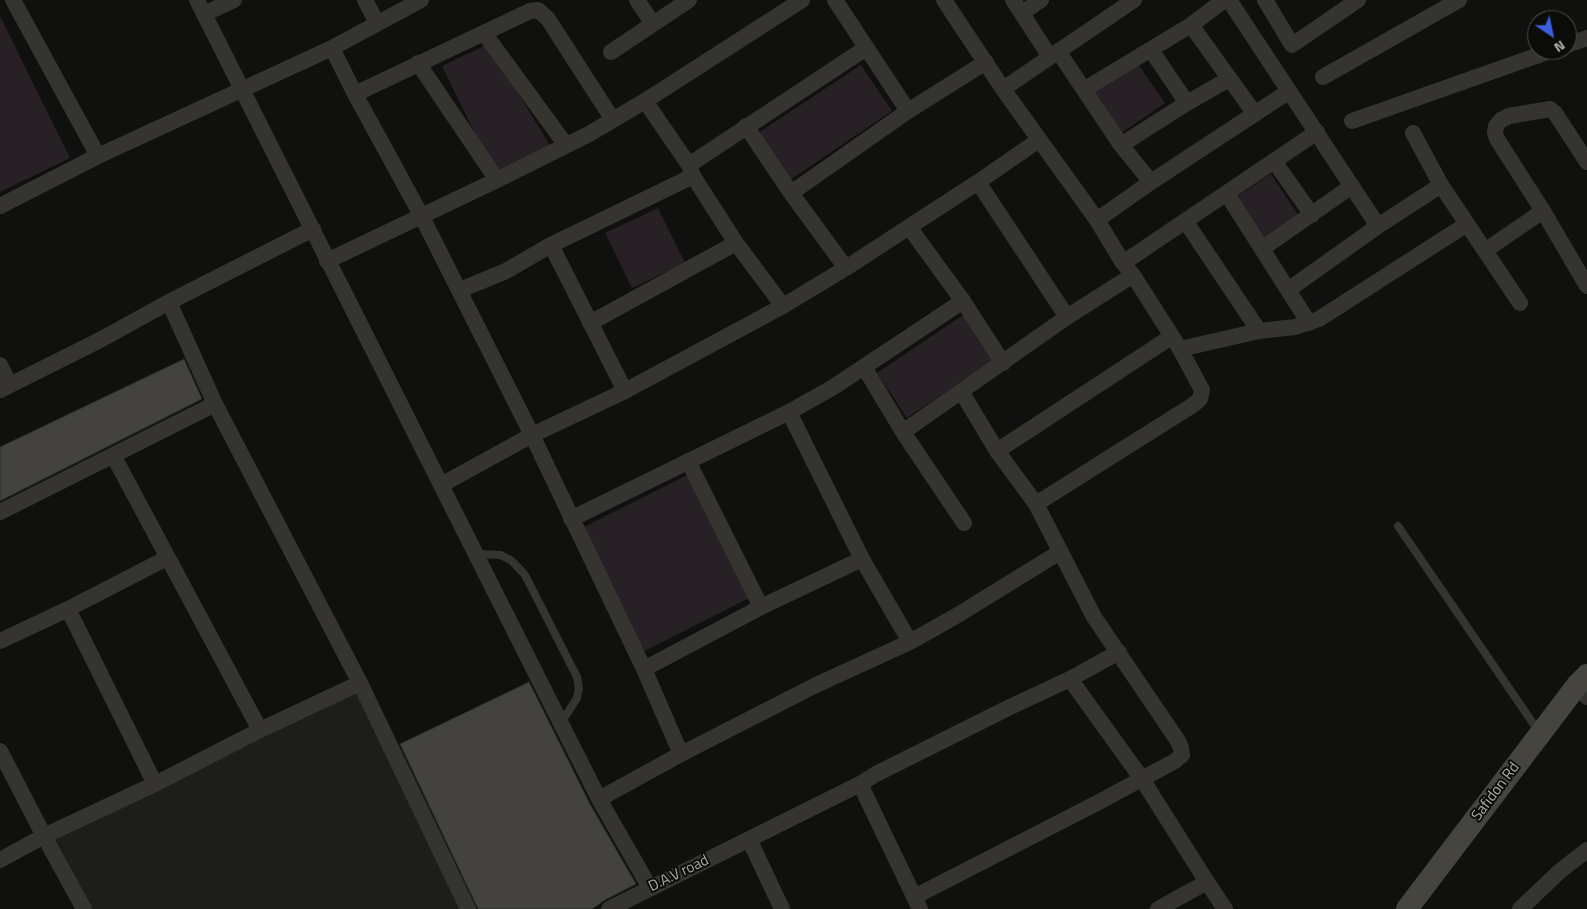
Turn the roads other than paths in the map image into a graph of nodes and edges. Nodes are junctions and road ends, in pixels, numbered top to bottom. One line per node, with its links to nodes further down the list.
1 (13, 0): 50 (street)
2 (234, 0): 18 (street)
3 (365, 0): 19 (street)
4 (421, 0): 19 (street)
5 (637, 0): 20 (street)
6 (689, 0): 20 (street)
7 (802, 0): 38 (street)
8 (835, 0): 24 (street)
9 (944, 0): 29 (street)
10 (1041, 0): 17 (street)
11 (1134, 0): 27 (street)
12 (1224, 0): 21 (street)
13 (1229, 0): 36 (street)
14 (1265, 0): 15 (street)
15 (1358, 0)
16 (1460, 0): 31 (street)
17 (1017, 6): 27 (street)
18 (201, 7): 35 (street)
19 (377, 23): 23 (street)
20 (653, 24): 26 (street)
21 (1191, 25): 25 (street); 32 (street)
22 (484, 33): 30 (street); 42 (street); 48 (street)
23 (332, 48): 35 (street); 37 (street)
24 (866, 48): 40 (street); 44 (street)
25 (1151, 50): 34 (street); 39 (street)
26 (611, 52)
27 (1054, 54): 33 (street); 34 (street)
28 (1527, 59): 43 (street)
29 (986, 62): 33 (street); 40 (street)
30 (418, 63): 37 (street); 54 (street)
31 (1323, 77)
32 (1229, 79): 39 (street); 41 (street)
33 (1003, 89): 47 (street)
34 (1085, 89): 49 (street)
35 (242, 90): 50 (street); 70 (street)
36 (1288, 92): 41 (street); 45 (street)
37 (355, 94): 63 (street)
38 (645, 101): 42 (street); 53 (street)
39 (1187, 103): 49 (street)
40 (908, 111): 59 (street)
41 (1255, 114): 56 (street)
42 (613, 120): 48 (street)
43 (1352, 121)
44 (746, 126): 53 (street); 59 (street)
45 (1316, 132): 51 (street); 58 (street)
46 (1413, 133): 57 (street)
47 (1039, 140): 55 (street); 65 (street)
48 (566, 146): 54 (street)
49 (1121, 146): 56 (street)
50 (98, 156): 61 (street)
51 (1274, 161): 60 (street); 64 (street)
52 (1587, 162): 62 (street)
53 (691, 170): 71 (street); 72 (street)
54 (497, 180): 63 (street)
55 (978, 182): 69 (street); 85 (street)
56 (1151, 182): 65 (street)
57 (1441, 185): 67 (street); 68 (street)
58 (1352, 186): 64 (street); 68 (street)
59 (791, 193): 76 (street)
60 (1227, 194): 66 (street); 73 (street)
61 (0, 206)
62 (1543, 211): 74 (street); 78 (street)
63 (421, 215): 75 (street); 79 (street)
64 (1312, 215): 73 (street)
65 (1097, 220): 77 (street)
66 (1186, 222): 77 (street); 88 (street)
67 (1467, 224): 74 (street); 87 (street)
68 (1378, 226): 80 (street)
69 (909, 227): 76 (street); 81 (street)
70 (313, 229): 75 (street); 82 (street)
71 (736, 243): 84 (street); 86 (street)
72 (551, 246): 79 (street); 86 (street)
73 (1263, 248): 80 (street)
74 (1486, 250): 83 (street)
75 (327, 261): 103 (street)
76 (846, 268): 84 (street)
77 (1128, 269): 85 (street); 89 (street)
78 (1587, 286)
79 (460, 290): 99 (street)
80 (1288, 290): 87 (street)
81 (963, 301): 90 (street); 92 (street)
82 (169, 302): 93 (street); 96 (street)
83 (1520, 303)
84 (783, 306): 94 (street)
85 (1067, 317): 90 (street)
86 (590, 323): 94 (street)
87 (1309, 323): 88 (street)
88 (1260, 331): 89 (street)
89 (1176, 343): 100 (street); 104 (street)
90 (1003, 363): 95 (street)
91 (0, 365): 93 (street)
92 (864, 367): 97 (street); 98 (street)
93 (5, 388)
94 (625, 391): 99 (street)
95 (961, 391): 98 (street); 100 (street)
96 (215, 404): 101 (street); 120 (street)
97 (789, 412): 102 (street); 112 (street)
98 (903, 432): 107 (street)
99 (532, 434): 103 (street); 106 (street)
100 (997, 451): 104 (street)
101 (113, 456): 105 (street); 111 (street)
102 (688, 462): 106 (street); 113 (street)
103 (441, 485): 110 (street)
104 (1036, 504): 109 (street)
105 (0, 512)
106 (571, 519): 118 (street)
107 (964, 523)
108 (1398, 526): 124 (lane)
109 (1060, 552): 116 (street); 117 (street)
110 (476, 554): 122 (street); 122 (lane)
111 (167, 558): 114 (street); 123 (street)
112 (862, 559): 113 (street); 116 (street)
113 (761, 607): 118 (street)
114 (68, 609): 115 (street); 128 (street)
115 (0, 641)
116 (910, 642): 126 (street)
117 (1119, 652): 119 (street, D.A.V road); 127 (street)
118 (644, 670): 126 (street)
119 (1070, 679): 127 (street); 129 (street, D.A.V road)
120 (360, 683): 123 (street); 139 (street)
121 (1585, 688): 124 (main road, Safidon Rd); 145 (main road, Safidon Rd)
122 (561, 723): 130 (street)
123 (260, 730): 128 (street)
124 (1540, 734): 144 (main road, Safidon Rd)
125 (0, 750): 131 (street)
126 (681, 754): 130 (street)
127 (1142, 778): 135 (street); 137 (street)
128 (155, 784): 131 (street)
129 (860, 784): 132 (street, D.A.V road); 137 (street)
130 (599, 799): 136 (street)
131 (44, 836): 134 (street); 138 (street)
132 (749, 839): 136 (street, D.A.V road); 141 (street)
133 (1587, 850): 146 (street)
134 (0, 860)
135 (1206, 882): 142 (street); 143 (street)
136 (650, 888): 140 (street, D.A.V road)
137 (917, 903)
138 (84, 909)
139 (468, 909)
140 (609, 909)
141 (782, 909)
142 (1158, 909)
143 (1225, 909)
144 (1407, 909)
145 (1420, 909)
146 (1520, 909)

